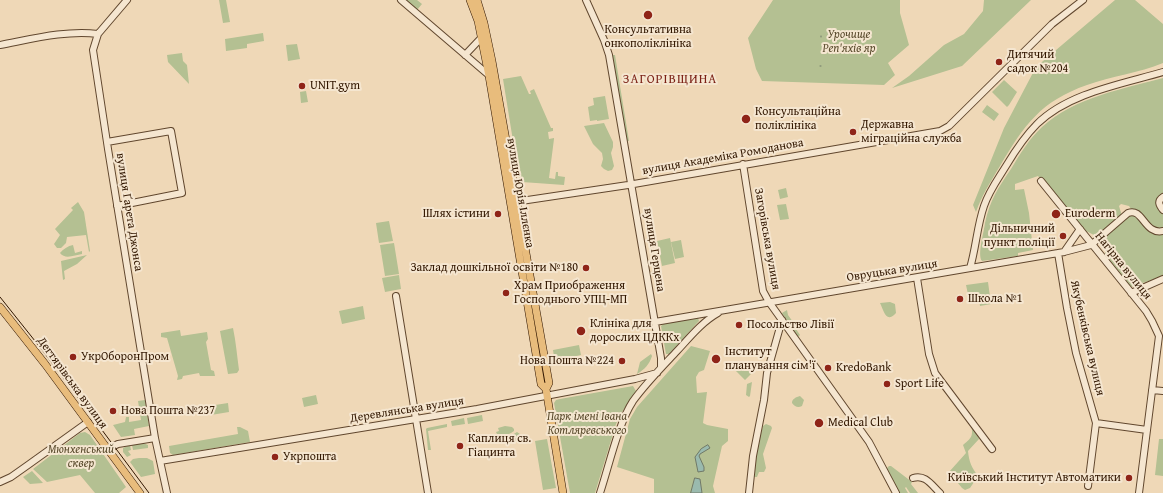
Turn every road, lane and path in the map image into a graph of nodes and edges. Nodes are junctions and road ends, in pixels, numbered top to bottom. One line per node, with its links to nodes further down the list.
1 (127, 0): 7 (street, вулиця Ґарета Джонса)
2 (401, 0): 10 (street)
3 (470, 0): 8 (main road, вулиця Юрія Іллєнка)
4 (476, 0): 8 (main road, вулиця Юрія Іллєнка)
5 (586, 0): 16 (street, вулиця Герцена)
6 (1083, 0): 14 (street, вулиця Академіка Ромоданова)
7 (98, 34): 9 (street); 13 (street, вулиця Ґарета Джонса)
8 (484, 35): 10 (street); 12 (main road, вулиця Юрія Іллєнка)
9 (0, 45)
10 (465, 55): 12 (street)
11 (1163, 72): 25 (street)
12 (492, 78): 18 (main road, вулиця Юрія Іллєнка)
13 (107, 142): 19 (street, вулиця Ґарета Джонса); 19 (street)
14 (743, 164): 16 (street, вулиця Академіка Ромоданова); 30 (street, Загорівська вулиця)
15 (1041, 182): 21 (street, Нагірна вулиця)
16 (632, 184): 18 (street, вулиця Академіка Ромоданова); 34 (street, вулиця Герцена)
17 (1163, 197): 20 (street)
18 (513, 200): 39 (main road, вулиця Юрія Іллєнка)
19 (117, 206): 44 (street, вулиця Ґарета Джонса)
20 (1163, 210)
21 (1080, 229): 23 (street, Нагірна вулиця); 24 (street)
22 (1163, 231): 23 (street)
23 (1091, 245): 24 (street, Овруцька вулиця); 28 (street, Нагірна вулиця)
24 (1061, 252): 25 (street, Овруцька вулиця); 42 (street, Якубенківська вулиця)
25 (970, 268): 26 (street, Овруцька вулиця)
26 (917, 278): 30 (street, Овруцька вулиця); 46 (street)
27 (1163, 279): 28 (street)
28 (1131, 293): 35 (street, Нагірна вулиця)
29 (396, 296): 40 (street)
30 (769, 302): 32 (street, Овруцька вулиця); 33 (street, Загорівська вулиця)
31 (0, 307): 41 (main road, Дегтярівська вулиця)
32 (722, 311): 34 (street, Овруцька вулиця); 36 (street, Овруцька вулиця)
33 (782, 320): 56 (street); 57 (street, Загорівська вулиця)
34 (655, 322): 36 (street, вулиця Герцена)
35 (1161, 336): 37 (street, Нагірна вулиця)
36 (659, 370): 39 (street, Деревлянська вулиця); 55 (street)
37 (1152, 390): 38 (street); 43 (street, Нагірна вулиця)
38 (1163, 391)
39 (546, 392): 40 (street, Деревлянська вулиця); 54 (main road, вулиця Юрія Іллєнка)
40 (416, 420): 47 (street, Деревлянська вулиця); 53 (street)
41 (88, 422): 45 (main road, Дегтярівська вулиця); 49 (street)
42 (1096, 423): 43 (street); 50 (street)
43 (1147, 430): 59 (street, Нагірна вулиця)
44 (155, 438): 45 (street); 47 (street, вулиця Ґарета Джонса)
45 (107, 449): 51 (main road, Дегтярівська вулиця)
46 (992, 449)
47 (160, 462): 52 (street, вулиця Ґарета Джонса)
48 (913, 478): 58 (street)
49 (0, 482)
50 (1088, 486)
51 (140, 493)
52 (167, 493)
53 (428, 493)
54 (563, 493)
55 (600, 493)
56 (749, 493)
57 (896, 493)
58 (940, 493)
59 (1139, 493)

